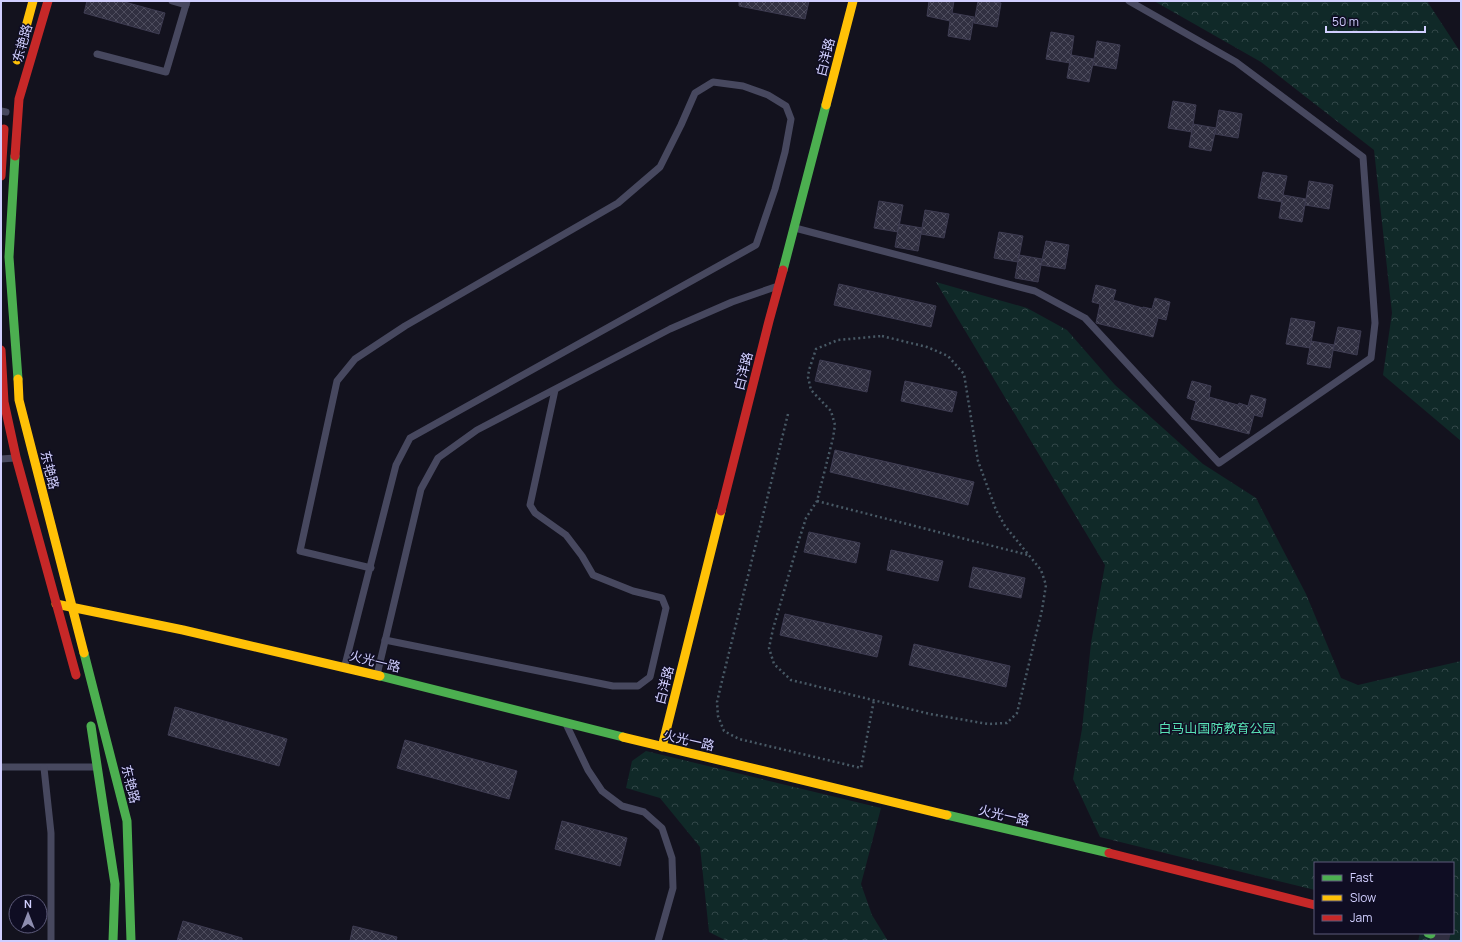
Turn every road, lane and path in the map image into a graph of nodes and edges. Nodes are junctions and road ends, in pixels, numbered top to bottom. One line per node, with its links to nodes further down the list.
1 (33, 1): 8 (street, 东艳路)
2 (48, 1): 23 (street, 东艳路)
3 (172, 1): 6 (lane)
4 (853, 1): 12 (street, 白洋路)
5 (1129, 1): 12 (lane)
6 (187, 3): 7 (lane)
7 (97, 54)
8 (16, 66)
9 (6, 102): 10 (street)
10 (3, 111): 11 (street)
11 (1, 176)
12 (795, 228): 13 (street, 白洋路)
13 (778, 286): 15 (lane); 31 (street, 白洋路)
14 (1, 350): 17 (street)
15 (555, 390): 24 (lane); 24 (lane)
16 (788, 414): 28 (path)
17 (16, 457): 18 (lane); 22 (street)
18 (1, 459)
19 (817, 501): 20 (path); 20 (path); 28 (path)
20 (1029, 556): 28 (path)
21 (371, 568): 21 (lane); 25 (lane)
22 (56, 604): 23 (street, 火光一路); 27 (street)
23 (72, 608): 25 (street, 火光一路); 38 (street, 东艳路)
24 (385, 640): 26 (lane)
25 (345, 667): 26 (street, 火光一路)
26 (377, 675): 30 (street, 火光一路)
27 (80, 687)
28 (874, 700)
29 (88, 717): 33 (street)
30 (566, 723): 31 (street, 火光一路); 39 (lane)
31 (662, 747): 35 (street, 火光一路)
32 (1, 767): 34 (lane)
33 (98, 767): 34 (lane); 37 (street)
34 (44, 768): 36 (lane)
35 (1314, 905)
36 (51, 941)
37 (112, 941)
38 (131, 941)
39 (658, 941)

